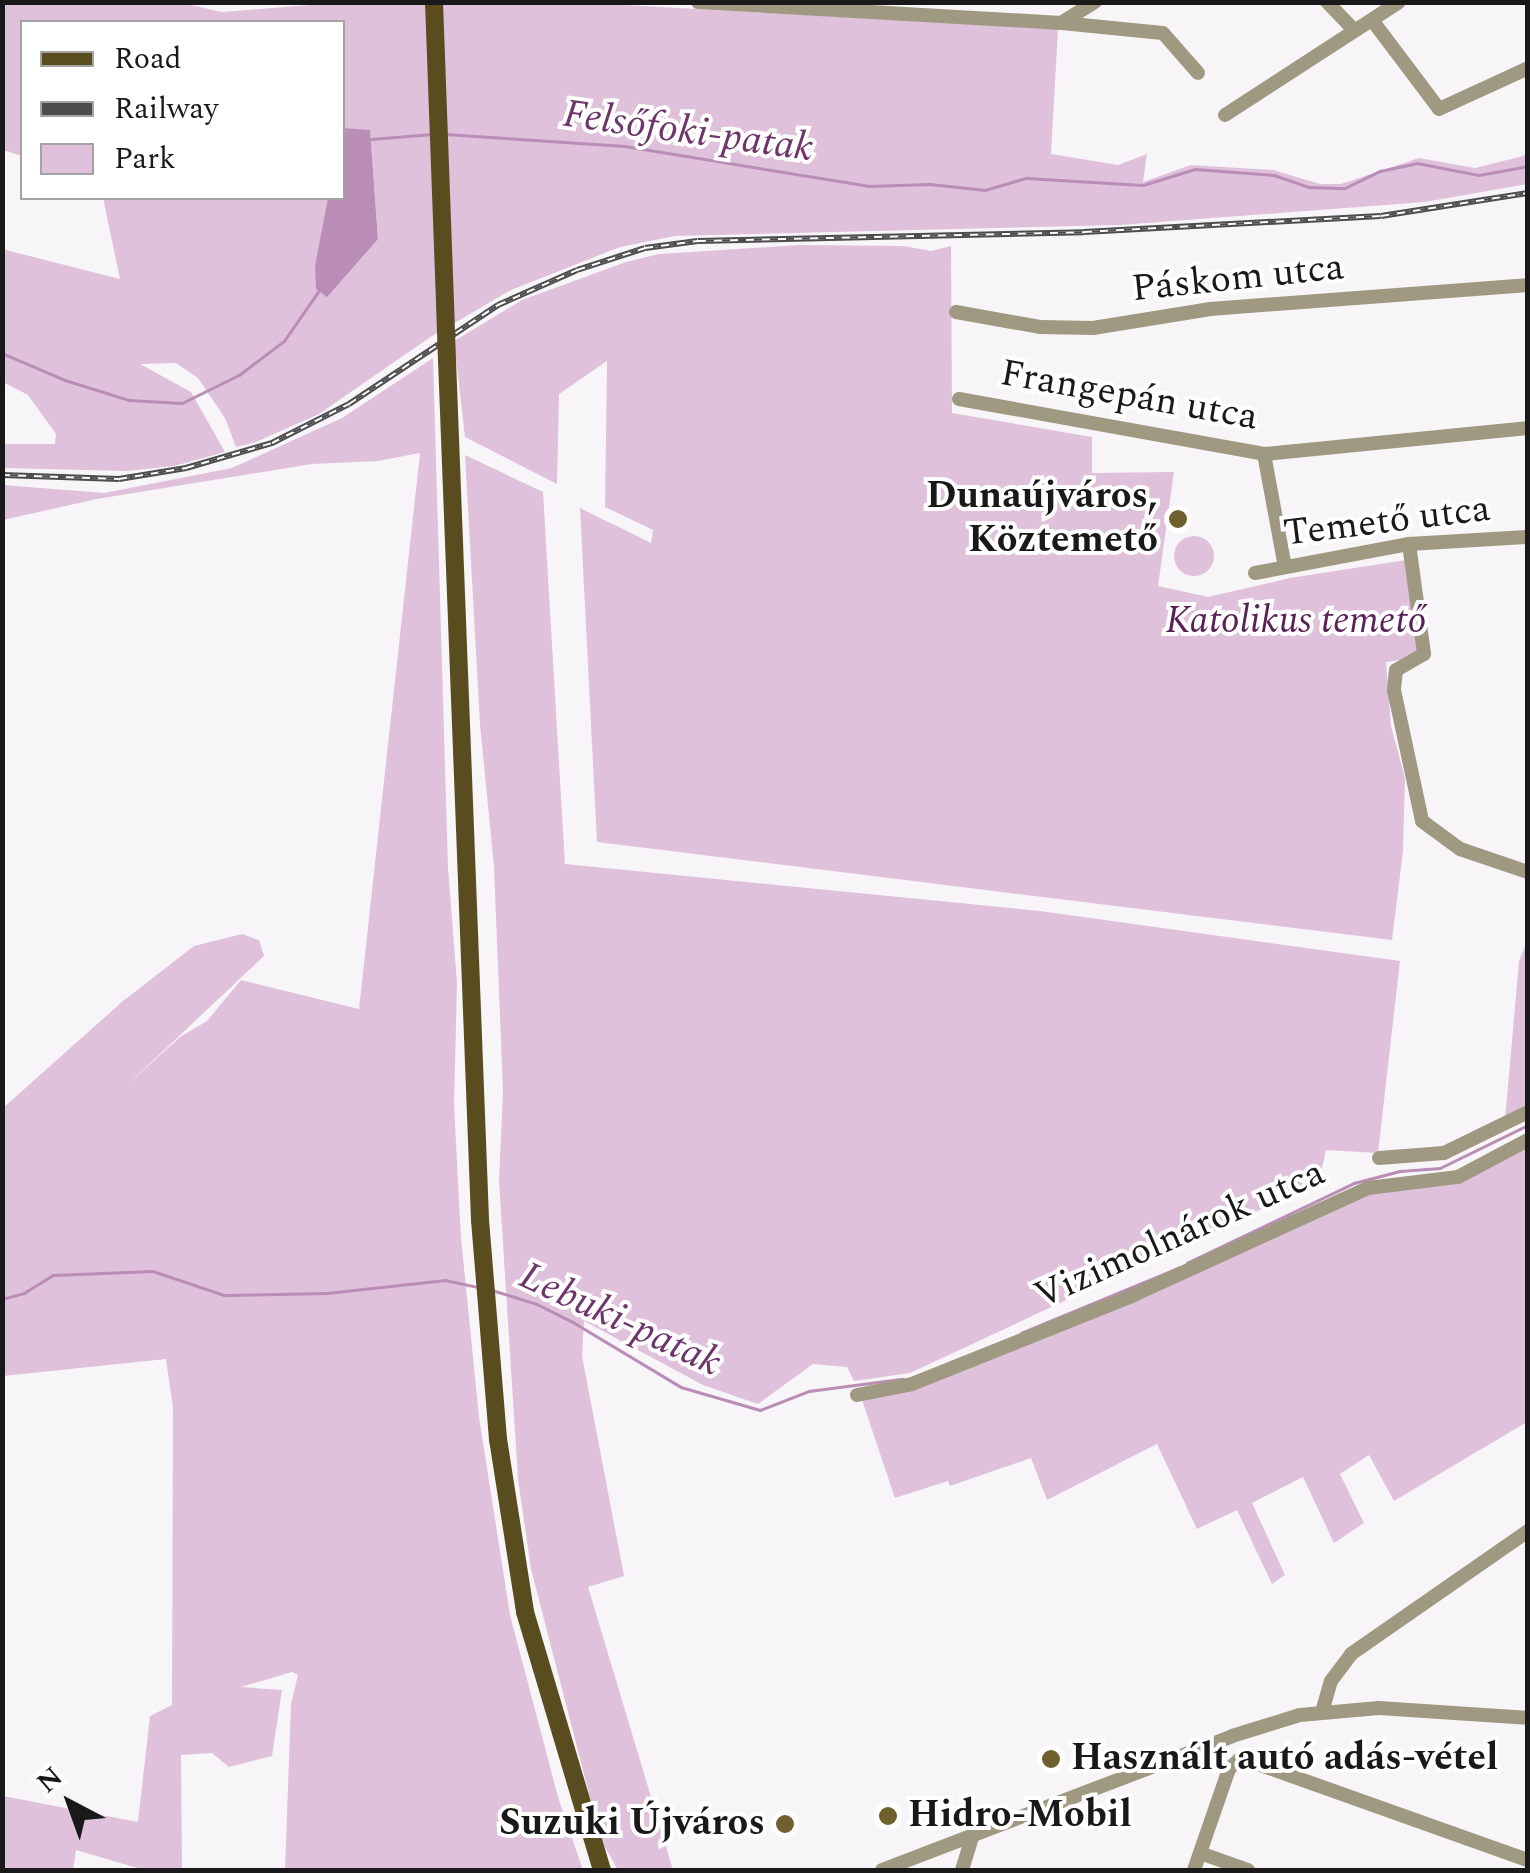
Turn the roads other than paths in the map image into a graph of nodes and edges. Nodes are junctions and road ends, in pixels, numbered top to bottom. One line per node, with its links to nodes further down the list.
1 (434, 2): 33 (main road, bridge)
2 (698, 2): 6 (street)
3 (1096, 2): 8 (street)
4 (1327, 2): 9 (street)
5 (1399, 2): 7 (street)
6 (890, 8): 8 (street)
7 (1372, 20): 9 (street); 10 (street)
8 (1061, 23): 11 (street)
9 (1354, 30): 12 (street)
10 (1528, 68)
11 (1198, 73)
12 (1225, 115)
13 (1528, 285): 14 (street, Páskom utca)
14 (956, 312)
15 (958, 399): 17 (street, Frangepán utca)
16 (1528, 428): 17 (street, Frangepán utca)
17 (1264, 454): 20 (street)
18 (1528, 537): 19 (street, Temető utca)
19 (1409, 544): 20 (street, Temető utca); 22 (street)
20 (1284, 567): 21 (street, Temető utca)
21 (1254, 573)
22 (1528, 872)
23 (1528, 1112): 25 (street)
24 (1528, 1140): 26 (street, Vizimolnárok utca)
25 (1379, 1158)
26 (857, 1395)
27 (1528, 1531): 28 (street)
28 (1322, 1712): 29 (street); 30 (street)
29 (1528, 1718)
30 (972, 1838): 34 (street); 35 (street)
31 (1200, 1853): 32 (street); 36 (street); 37 (street)
32 (1528, 1860)
33 (601, 1868)
34 (882, 1870)
35 (962, 1870)
36 (1194, 1870)
37 (1248, 1870)

